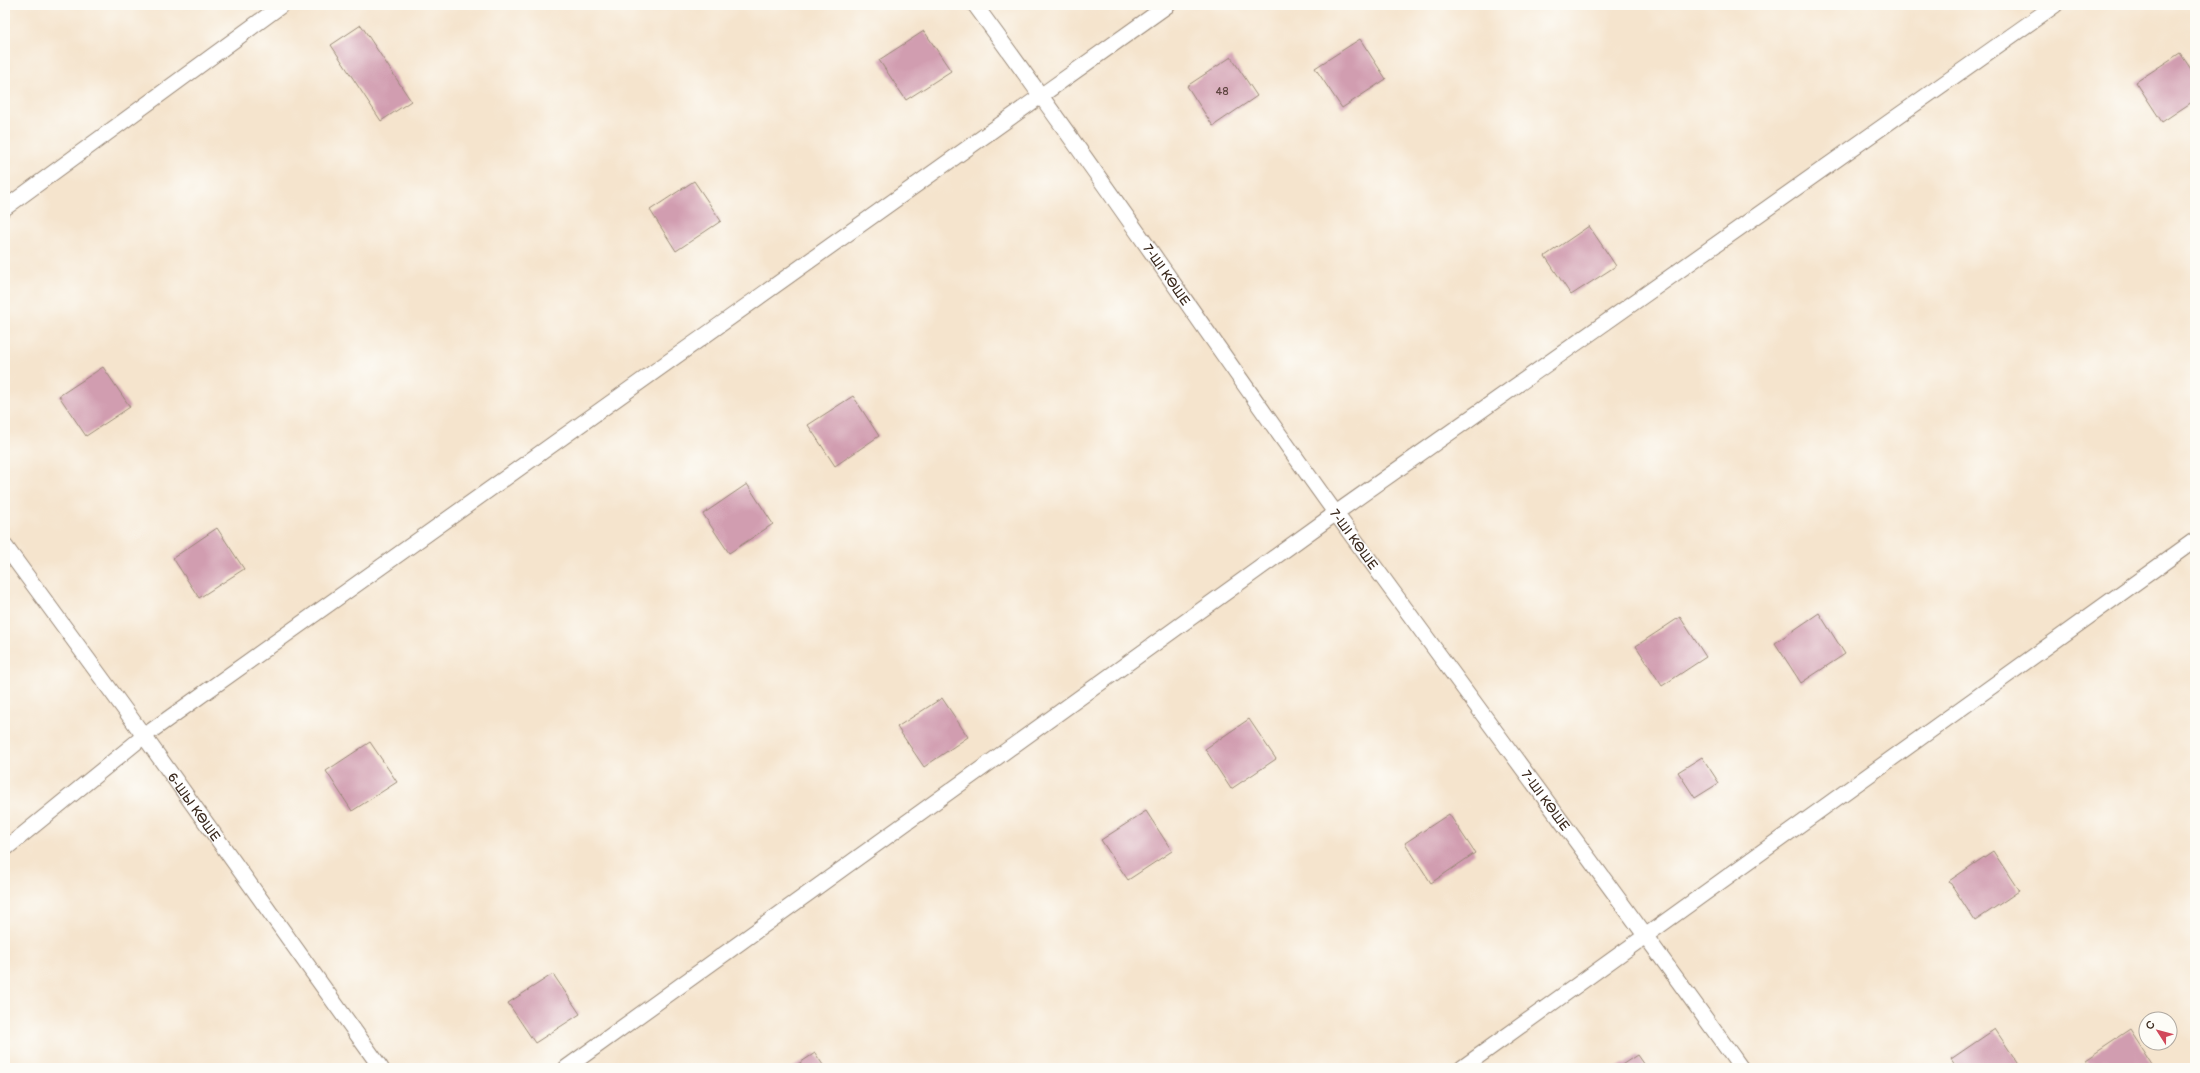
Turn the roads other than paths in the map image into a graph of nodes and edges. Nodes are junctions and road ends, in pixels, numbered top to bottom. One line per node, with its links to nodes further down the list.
1 (282, 5): 6 (lane)
2 (975, 5): 5 (lane, 7-ШІ КӨШЕ)
3 (1168, 5): 5 (lane)
4 (2055, 5): 7 (lane)
5 (1042, 95): 7 (lane, 7-ШІ КӨШЕ); 10 (lane)
6 (5, 208)
7 (1336, 513): 12 (lane, 7-ШІ КӨШЕ); 14 (lane)
8 (2195, 540): 12 (lane)
9 (5, 546): 10 (lane, 6-ШЫ КӨШЕ)
10 (144, 736): 11 (lane); 13 (lane, 6-ШЫ КӨШЕ)
11 (5, 849)
12 (1646, 935): 15 (lane); 16 (lane, 7-ШІ КӨШЕ)
13 (381, 1068)
14 (566, 1068)
15 (1462, 1068)
16 (1741, 1068)

